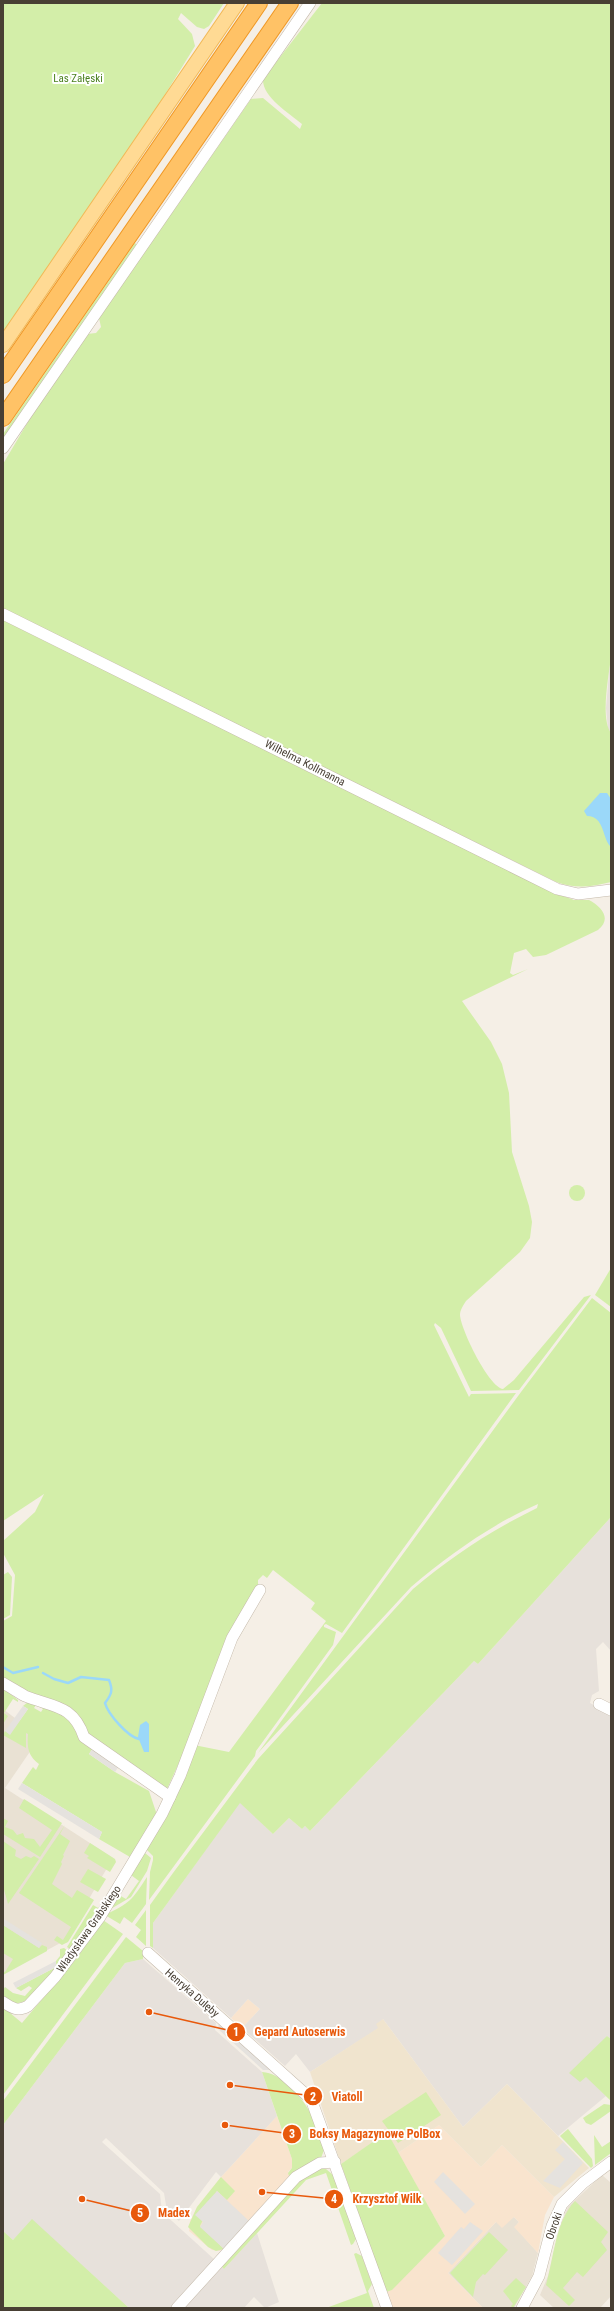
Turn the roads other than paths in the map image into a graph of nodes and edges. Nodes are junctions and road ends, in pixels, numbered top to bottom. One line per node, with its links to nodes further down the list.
1 (237, 3): 5 (main road)
2 (259, 3): 6 (highway)
3 (290, 3): 7 (highway)
4 (310, 3): 8 (street)
5 (3, 344)
6 (3, 375)
7 (3, 418)
8 (3, 448)
9 (3, 614): 10 (street, Wilhelma Kollmanna)
10 (611, 890)
11 (260, 1590): 15 (street, Władysława Grabskiego)
12 (3, 1683): 15 (street)
13 (599, 1704): 14 (street)
14 (611, 1710)
15 (170, 1797): 17 (street, Władysława Grabskiego)
16 (148, 1953): 18 (street, Henryka Dulęby)
17 (3, 2002)
18 (335, 2162): 20 (street); 21 (street, Henryka Dulęby)
19 (611, 2162): 22 (street, Obroki)
20 (177, 2308)
21 (387, 2308)
22 (522, 2308)

